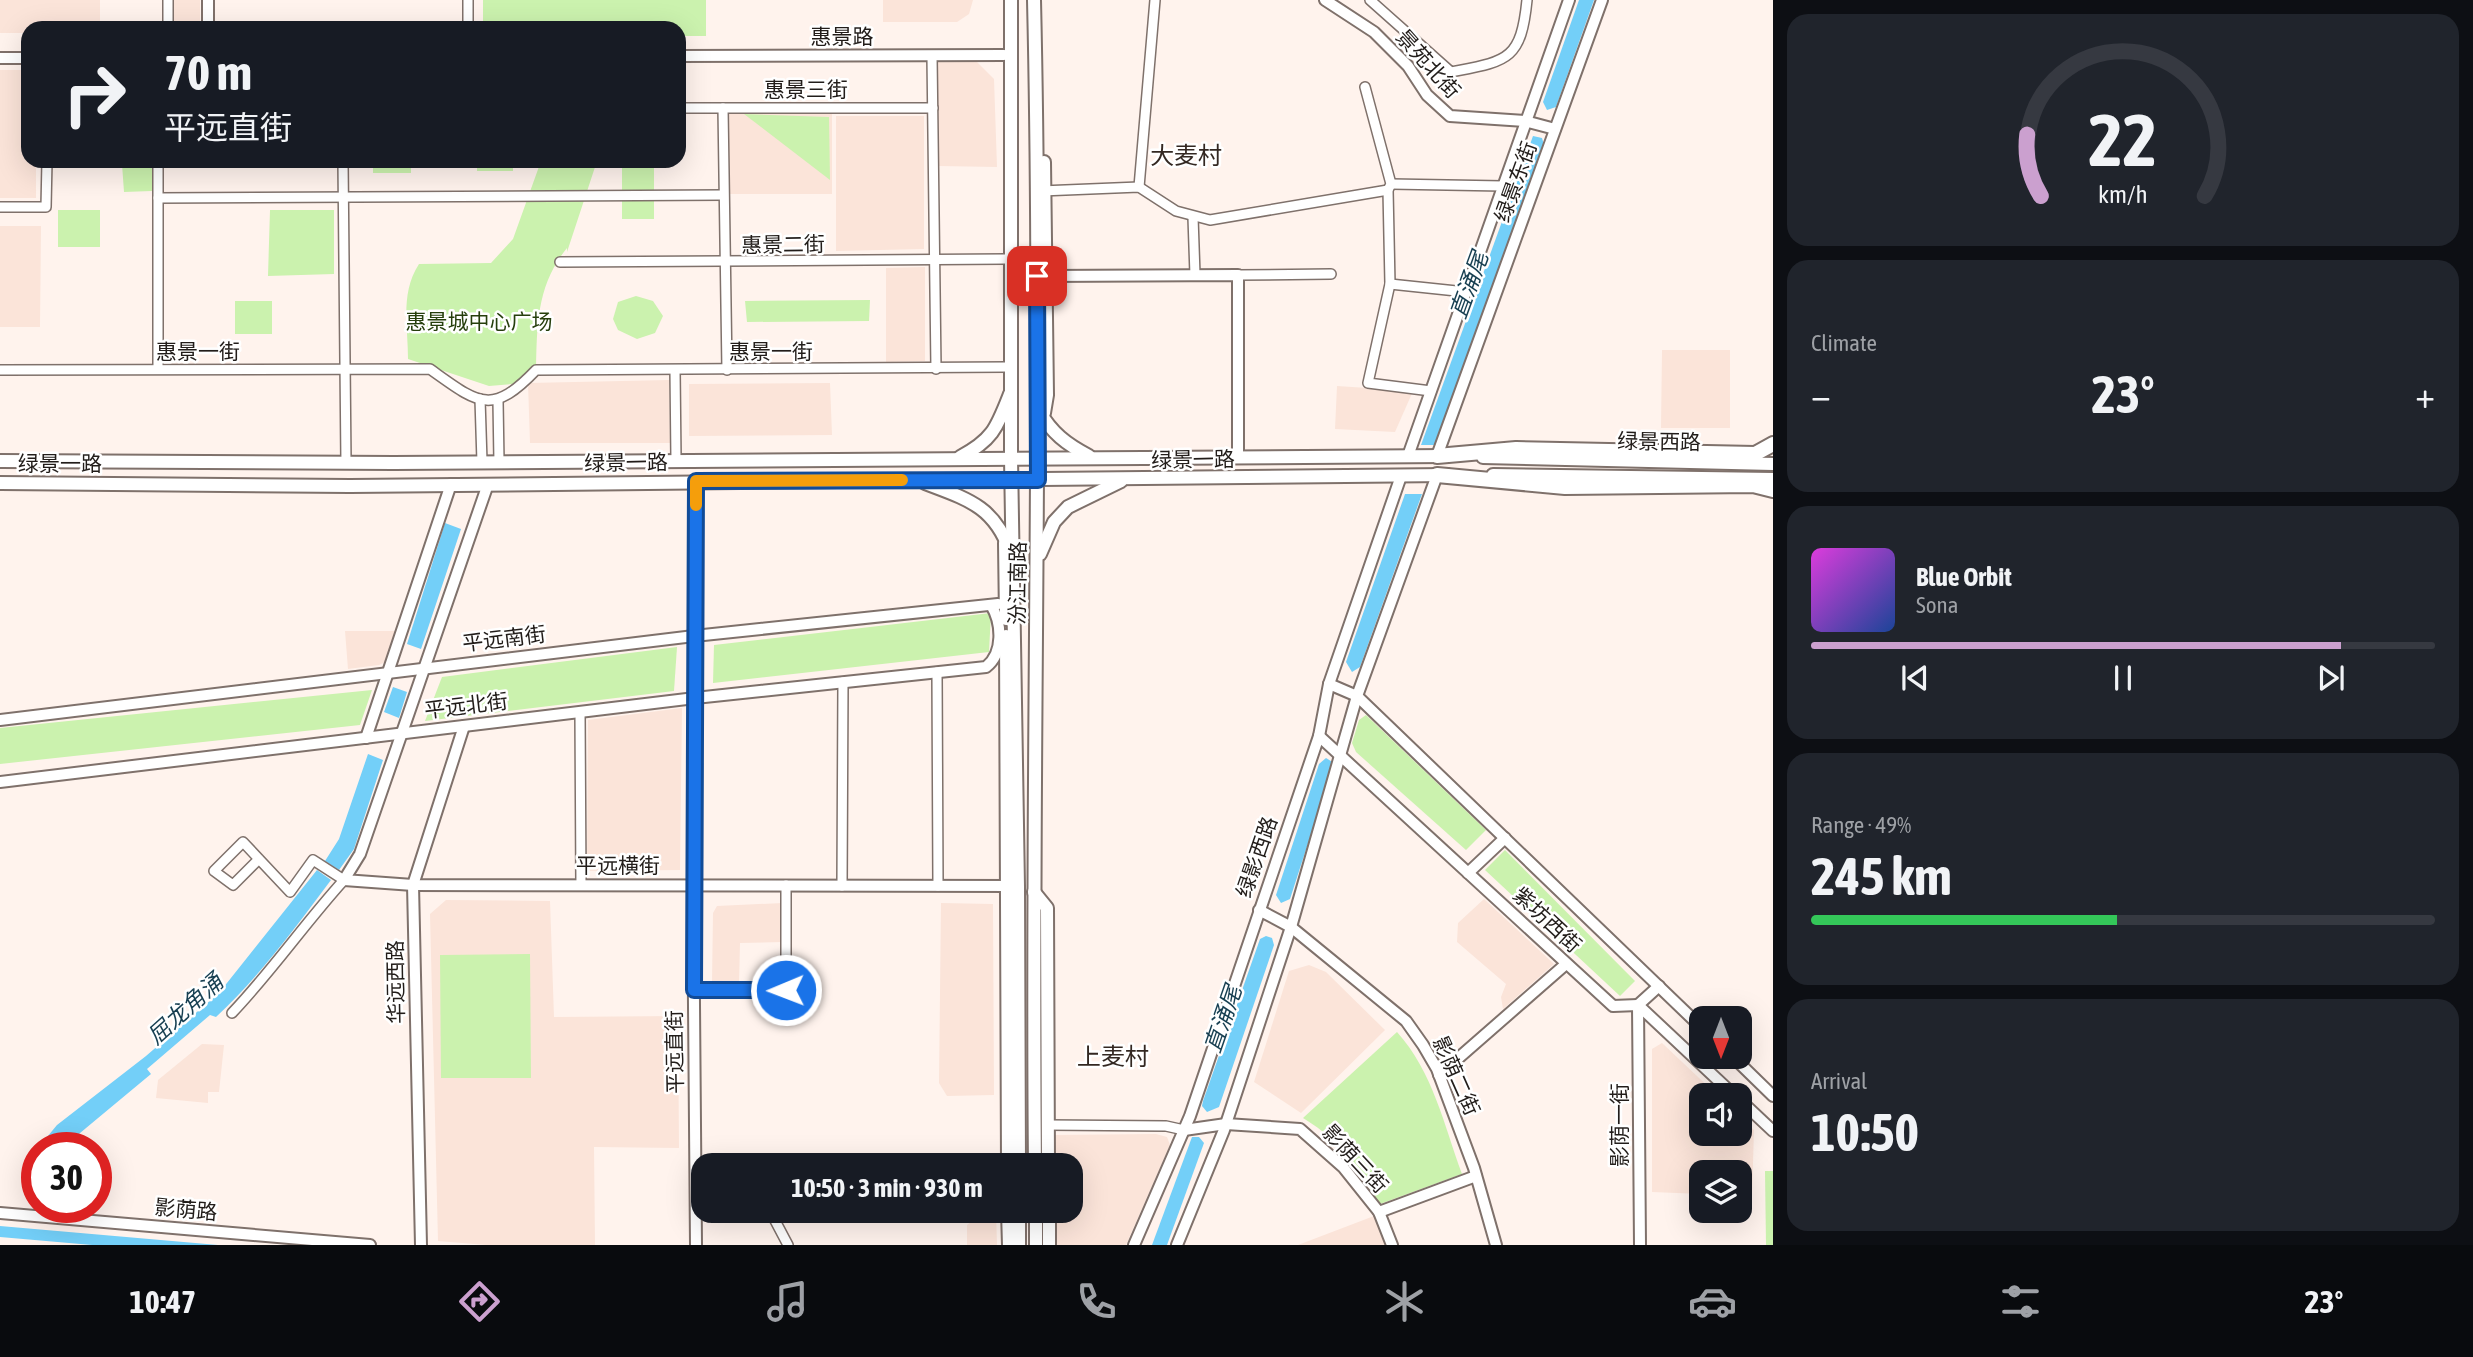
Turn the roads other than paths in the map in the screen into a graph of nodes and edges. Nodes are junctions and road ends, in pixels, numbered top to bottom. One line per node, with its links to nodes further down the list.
1 (168, 0): 14 (street)
2 (208, 0): 15 (street)
3 (468, 0): 16 (street)
4 (1004, 0): 17 (main road)
5 (1012, 0): 38 (main road)
6 (1034, 0): 34 (main road, 汾江南路)
7 (1042, 0): 34 (main road)
8 (1155, 0): 32 (street)
9 (1325, 0): 26 (street, 景苑北街)
10 (1370, 0): 11 (street)
11 (1527, 0)
12 (1569, 0): 26 (street, 绿景东街)
13 (1602, 0): 27 (street, 绿景东街)
14 (168, 21)
15 (208, 21)
16 (468, 21)
17 (1004, 55): 19 (street, 惠景路); 38 (main road)
18 (686, 56): 19 (street, 惠景路)
19 (932, 56): 25 (street)
20 (0, 58): 21 (street)
21 (21, 58)
22 (1364, 87): 33 (street)
23 (686, 108): 24 (street, 惠景三街)
24 (723, 108): 25 (street, 惠景三街); 35 (street)
25 (933, 108): 42 (street)
26 (1525, 121): 27 (street, 景苑北街); 31 (street, 绿景东街)
27 (1555, 129): 67 (street, 绿景东街)
28 (47, 168): 39 (street)
29 (158, 168): 36 (street)
30 (343, 168): 37 (street)
31 (1503, 186): 33 (street); 50 (street, 绿景东街)
32 (1139, 187): 34 (street); 40 (street)
33 (1390, 187): 40 (street); 49 (street)
34 (1040, 191): 48 (main road); 63 (main road, 汾江南路)
35 (723, 195): 37 (street); 44 (street)
36 (158, 198): 37 (street); 52 (street)
37 (343, 198): 53 (street)
38 (1009, 204): 41 (main road); 58 (main road)
39 (0, 206)
40 (1193, 217): 46 (street)
41 (1006, 259): 42 (street, 惠景二街); 51 (main road)
42 (935, 260): 44 (street, 惠景二街); 54 (street)
43 (560, 262): 44 (street, 惠景二街)
44 (724, 263): 57 (street)
45 (1331, 274): 47 (street)
46 (1195, 275): 47 (street); 48 (street)
47 (1238, 275): 65 (street)
48 (1046, 276): 63 (main road)
49 (1390, 284): 50 (street); 59 (street)
50 (1466, 292): 59 (street, 绿景东街)
51 (1007, 367): 54 (street, 惠景一街); 61 (main road)
52 (158, 369): 53 (street, 惠景一街); 55 (street, 惠景一街)
53 (344, 369): 60 (street, 惠景一街); 77 (street)
54 (936, 369): 57 (street, 惠景一街)
55 (0, 370)
56 (675, 370): 57 (street, 惠景一街); 62 (street, 惠景一街); 73 (street)
57 (727, 370)
58 (1014, 384): 61 (main road); 70 (main road, 汾江南路)
59 (1431, 391): 66 (street, 绿景东街)
60 (480, 399): 62 (street); 75 (street)
61 (1007, 400): 69 (main road)
62 (498, 401): 76 (street)
63 (1040, 412): 68 (main road); 71 (main road, 汾江南路)
64 (1773, 444): 67 (highway)
65 (1238, 456): 66 (main road, 绿景一路); 68 (main road, 绿景一路)
66 (1408, 456): 67 (main road, 绿景一路)
67 (1437, 456): 72 (main road, 绿景一路)
68 (1093, 457): 71 (main road, 绿景一路)
69 (958, 458): 70 (main road, 绿景一路); 73 (main road, 绿景一路)
70 (1011, 458): 71 (main road, 绿景一路); 84 (main road, 汾江南路)
71 (1038, 458): 85 (main road, 汾江南路)
72 (1544, 459): 78 (main road, 绿景西路)
73 (676, 460): 76 (main road, 绿景一路)
74 (0, 461): 77 (main road, 绿景一路)
75 (482, 462): 76 (main road, 绿景一路); 77 (main road, 绿景一路)
76 (499, 462)
77 (346, 463)
78 (1773, 464)
79 (1547, 474): 80 (main road, 绿景一路); 82 (main road, 绿景西路)
80 (1437, 475): 81 (main road, 绿景一路); 91 (highway); 105 (street)
81 (1401, 476): 86 (main road, 绿景一路); 104 (street, 绿影西路)
82 (1773, 479)
83 (918, 480): 84 (main road, 绿景一路); 87 (main road, 绿景一路); 92 (main road)
84 (1012, 480): 85 (main road, 绿景一路); 93 (main road, 汾江南路)
85 (1038, 480): 86 (main road, 绿景一路); 94 (main road, 汾江南路)
86 (1123, 480): 94 (main road)
87 (696, 481): 90 (main road, 绿景一路); 97 (street, 平远直街)
88 (0, 483): 89 (main road, 绿景一路)
89 (451, 484): 90 (main road, 绿景一路); 102 (street)
90 (488, 484): 100 (street)
91 (1773, 490)
92 (1005, 536): 93 (main road); 95 (main road)
93 (1014, 560): 95 (main road, 汾江南路)
94 (1037, 561): 141 (main road, 汾江南路)
95 (1010, 603): 96 (street, 平远南街); 98 (main road); 125 (main road, 汾江南路)
96 (991, 605): 97 (street, 平远南街); 99 (street)
97 (694, 636): 100 (street, 平远南街); 106 (street, 平远直街)
98 (1006, 665): 99 (street, 平远北街); 125 (main road)
99 (986, 667): 101 (street, 平远北街)
100 (425, 668): 102 (street, 平远南街); 110 (street)
101 (937, 672): 103 (street, 平远北街); 124 (street)
102 (388, 673): 108 (street, 平远南街); 112 (street)
103 (844, 682): 106 (street, 平远北街); 123 (street)
104 (1329, 684): 105 (street, 紫坊西街); 111 (street, 绿影西路)
105 (1357, 695): 113 (street); 115 (street, 紫坊西街)
106 (695, 698): 107 (street, 平远北街); 121 (street, 平远直街)
107 (580, 712): 109 (street, 平远北街); 120 (street)
108 (0, 720)
109 (464, 726): 110 (street, 平远北街); 119 (street, 华远西路)
110 (403, 733): 112 (street, 平远北街); 118 (street)
111 (1319, 736): 113 (street, 紫坊西街); 126 (street, 绿影西路)
112 (366, 738): 114 (street, 平远北街)
113 (1340, 756): 117 (street, 紫坊西街); 127 (street)
114 (0, 782)
115 (1505, 838): 117 (street); 129 (street, 紫坊西街)
116 (259, 859): 116 (street); 118 (street)
117 (1468, 873): 128 (street, 紫坊西街)
118 (344, 880): 119 (street, 平远横街); 132 (street)
119 (413, 885): 120 (street, 平远横街); 159 (street, 华远西路)
120 (581, 885): 121 (street, 平远横街)
121 (693, 885): 122 (street, 平远横街); 130 (street, 平远直街)
122 (786, 886): 123 (street, 平远横街); 130 (street)
123 (842, 886): 124 (street, 平远横街)
124 (938, 886): 125 (street, 平远横街)
125 (1012, 886): 140 (main road, 汾江南路)
126 (1259, 910): 127 (street, 影荫二街); 142 (street, 绿影西路)
127 (1291, 927): 135 (street, 影荫二街); 139 (street)
128 (1566, 964): 131 (street, 紫坊西街); 135 (street)
129 (1659, 986): 131 (street); 133 (street, 紫坊西街)
130 (694, 990): 144 (street, 平远直街)
131 (1639, 1005): 136 (street); 170 (street, 影荫一街)
132 (232, 1013)
133 (1689, 1015)
134 (1745, 1069): 137 (street)
135 (1439, 1075): 149 (street, 影荫二街)
136 (1721, 1083)
137 (1773, 1096)
138 (1752, 1111): 143 (street)
139 (1226, 1124): 142 (street, 影荫三街); 151 (street, 影荫三街); 167 (street)
140 (1013, 1125): 145 (main road); 146 (main road, 汾江南路)
141 (1042, 1125): 142 (street); 147 (main road, 汾江南路); 148 (main road)
142 (1184, 1130): 166 (street, 绿影西路)
143 (1773, 1131)
144 (696, 1153)
145 (1010, 1153)
146 (1016, 1153)
147 (1037, 1153)
148 (1046, 1153)
149 (1476, 1176): 151 (street); 169 (street, 影荫二街)
150 (0, 1213): 158 (street, 影荫路)
151 (1379, 1213): 168 (street, 影荫三街)
152 (696, 1223): 160 (street, 平远直街)
153 (776, 1223): 161 (street)
154 (1009, 1223): 162 (main road)
155 (1018, 1223): 163 (main road)
156 (1036, 1223): 164 (main road)
157 (1049, 1223): 165 (main road)
158 (370, 1245)
159 (421, 1245)
160 (696, 1245)
161 (788, 1245)
162 (1009, 1245)
163 (1018, 1245)
164 (1036, 1245)
165 (1049, 1245)
166 (1133, 1245)
167 (1177, 1245)
168 (1392, 1245)
169 (1496, 1245)
170 (1640, 1245)

